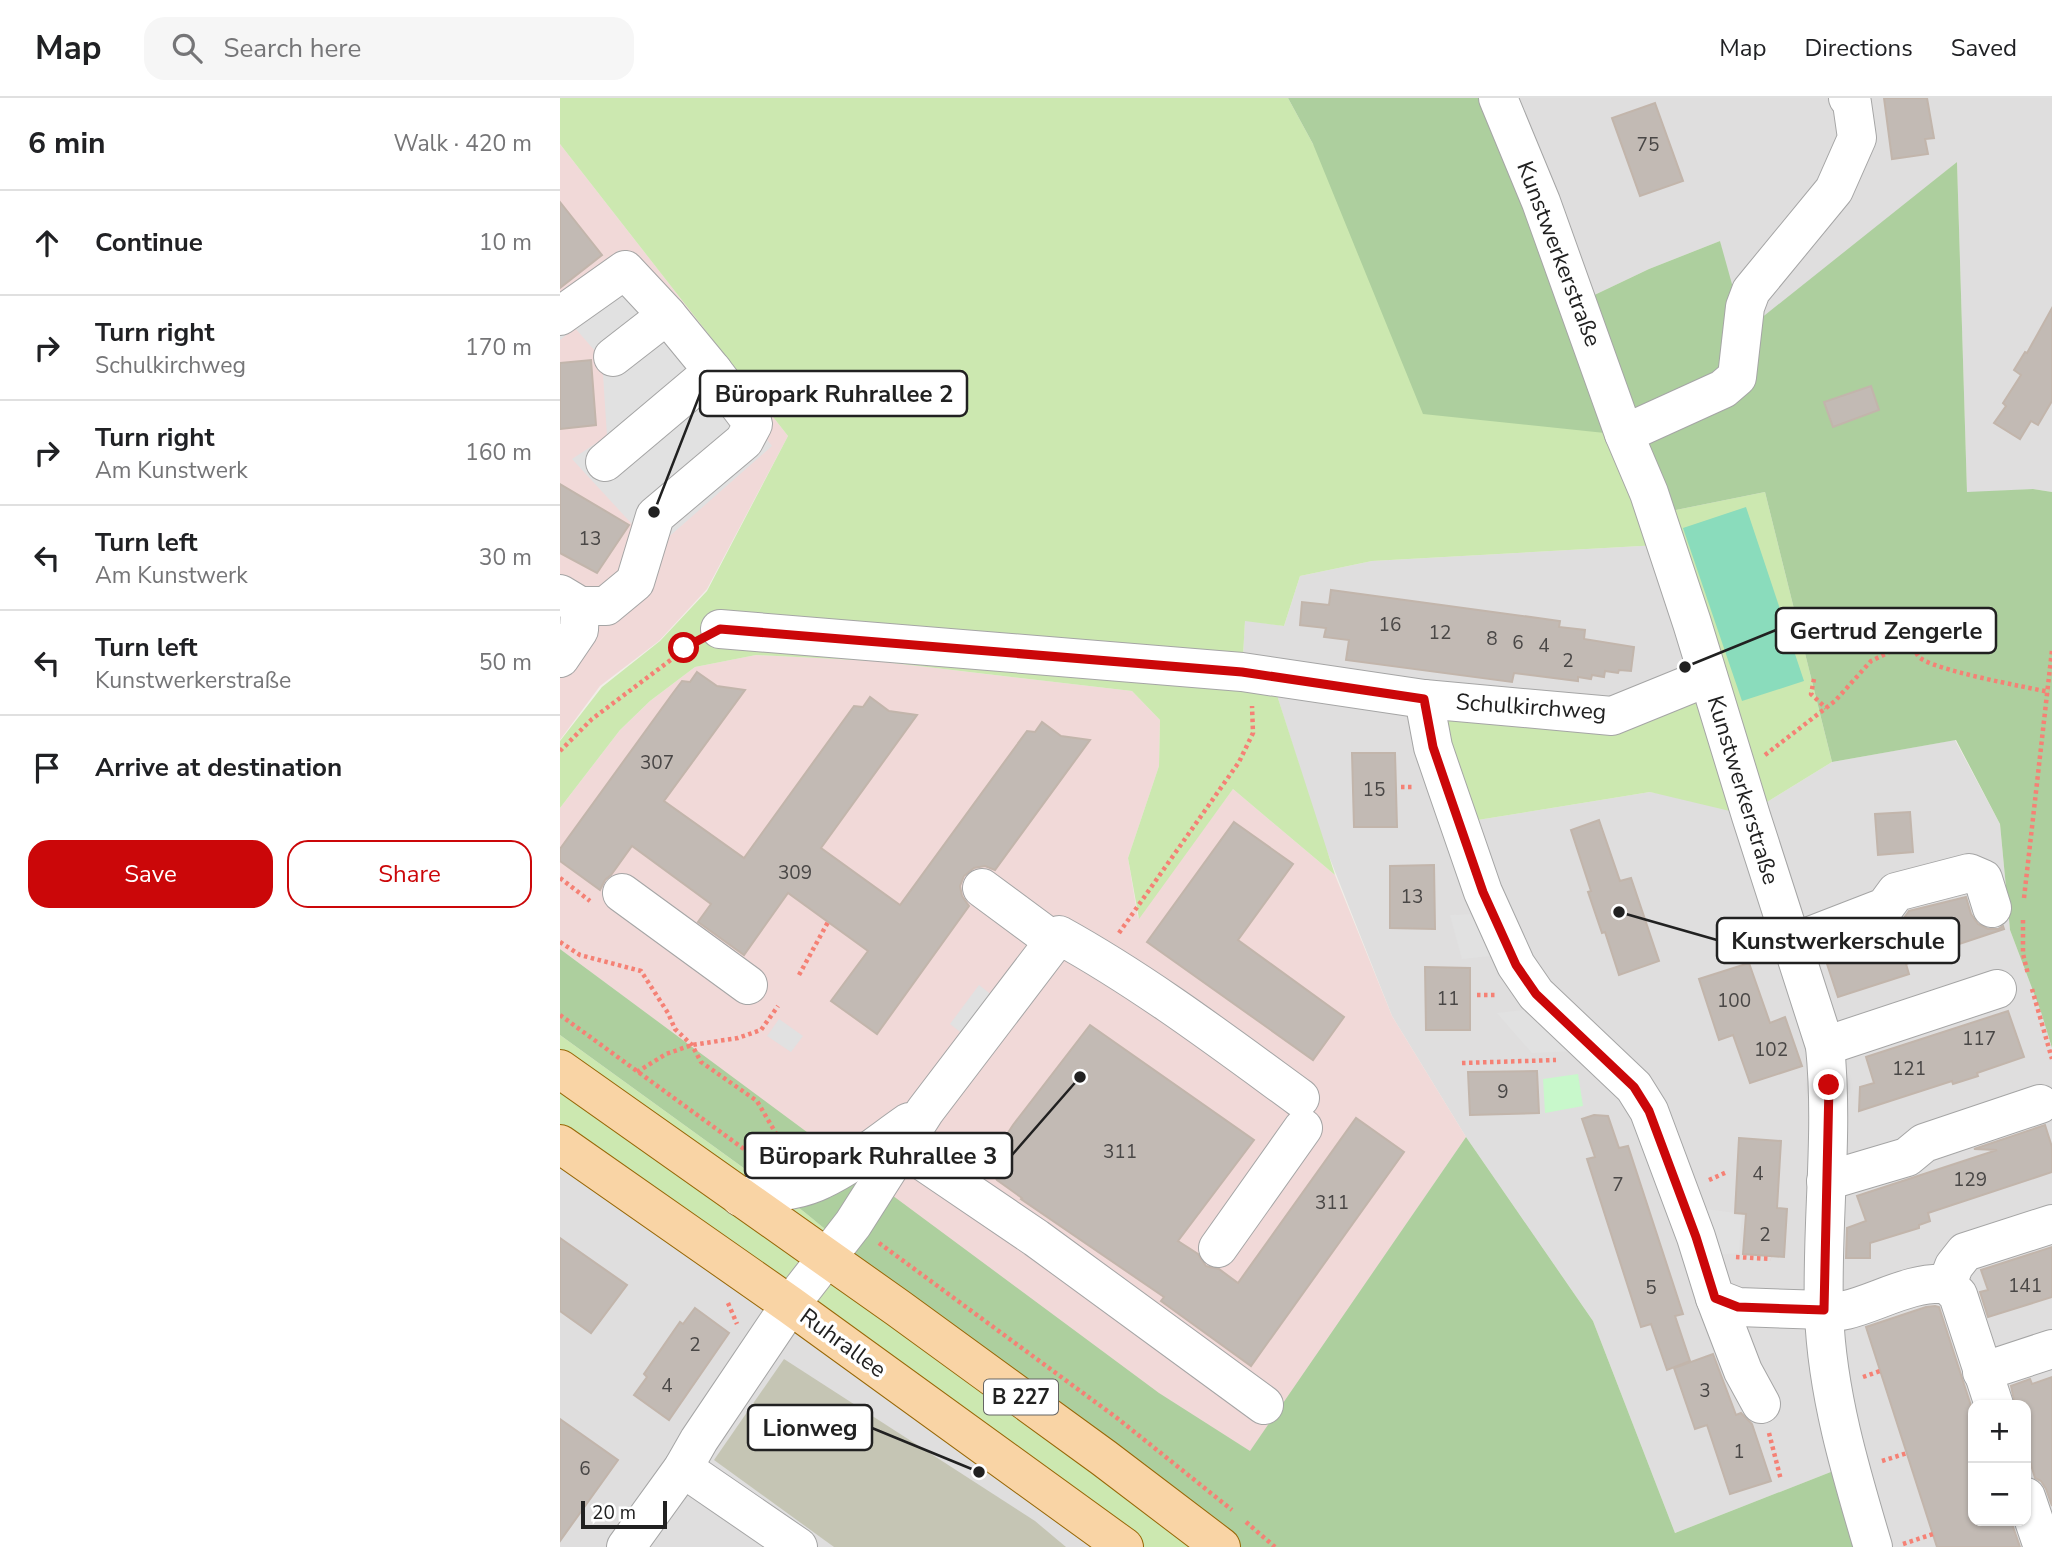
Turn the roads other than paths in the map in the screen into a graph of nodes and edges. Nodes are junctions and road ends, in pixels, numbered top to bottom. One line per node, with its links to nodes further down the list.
1 (1498, 98): 7 (street, Kunstwerkerstraße)
2 (1848, 98): 7 (street)
3 (667, 315): 4 (street); 5 (street); 6 (street)
4 (560, 316)
5 (613, 358)
6 (713, 371): 8 (street); 9 (street)
7 (1624, 434): 12 (street, Kunstwerkerstraße)
8 (605, 462)
9 (570, 600): 11 (street)
10 (720, 629): 13 (street, Schulkirchweg)
11 (560, 658)
12 (1708, 677): 13 (street, Schulkirchweg); 18 (street, Kunstwerkerstraße)
13 (1424, 699): 33 (street)
14 (982, 888): 17 (street)
15 (622, 893): 20 (street)
16 (2013, 909): 18 (street)
17 (1057, 939): 24 (street); 30 (street)
18 (1792, 943): 21 (street, Kunstwerkerstraße)
19 (2019, 984): 21 (street)
20 (748, 985)
21 (1825, 1046): 27 (street, Kunstwerkerstraße)
22 (560, 1069): 28 (main road, B 227)
23 (2040, 1104): 27 (street)
24 (925, 1111): 26 (street); 28 (street)
25 (560, 1144): 34 (main road, Ruhrallee / B 227)
26 (902, 1147): 31 (street); 39 (street)
27 (1826, 1181): 35 (street, Kunstwerkerstraße)
28 (740, 1197): 31 (main road, B 227)
29 (2052, 1224): 32 (street)
30 (1218, 1248)
31 (828, 1259): 34 (street); 46 (main road, B 227)
32 (1947, 1284): 35 (street); 37 (street)
33 (1715, 1298): 35 (street); 38 (street)
34 (790, 1305): 40 (street); 45 (main road, Ruhrallee / B 227)
35 (1824, 1311): 42 (street, Kunstwerkerstraße)
36 (2052, 1349): 37 (street)
37 (1988, 1389)
38 (1761, 1404)
39 (1264, 1405)
40 (683, 1468): 43 (street); 44 (street)
41 (2036, 1501): 47 (street)
42 (1892, 1545)
43 (626, 1547)
44 (798, 1547)
45 (1124, 1547)
46 (1221, 1547)
47 (2043, 1547)

